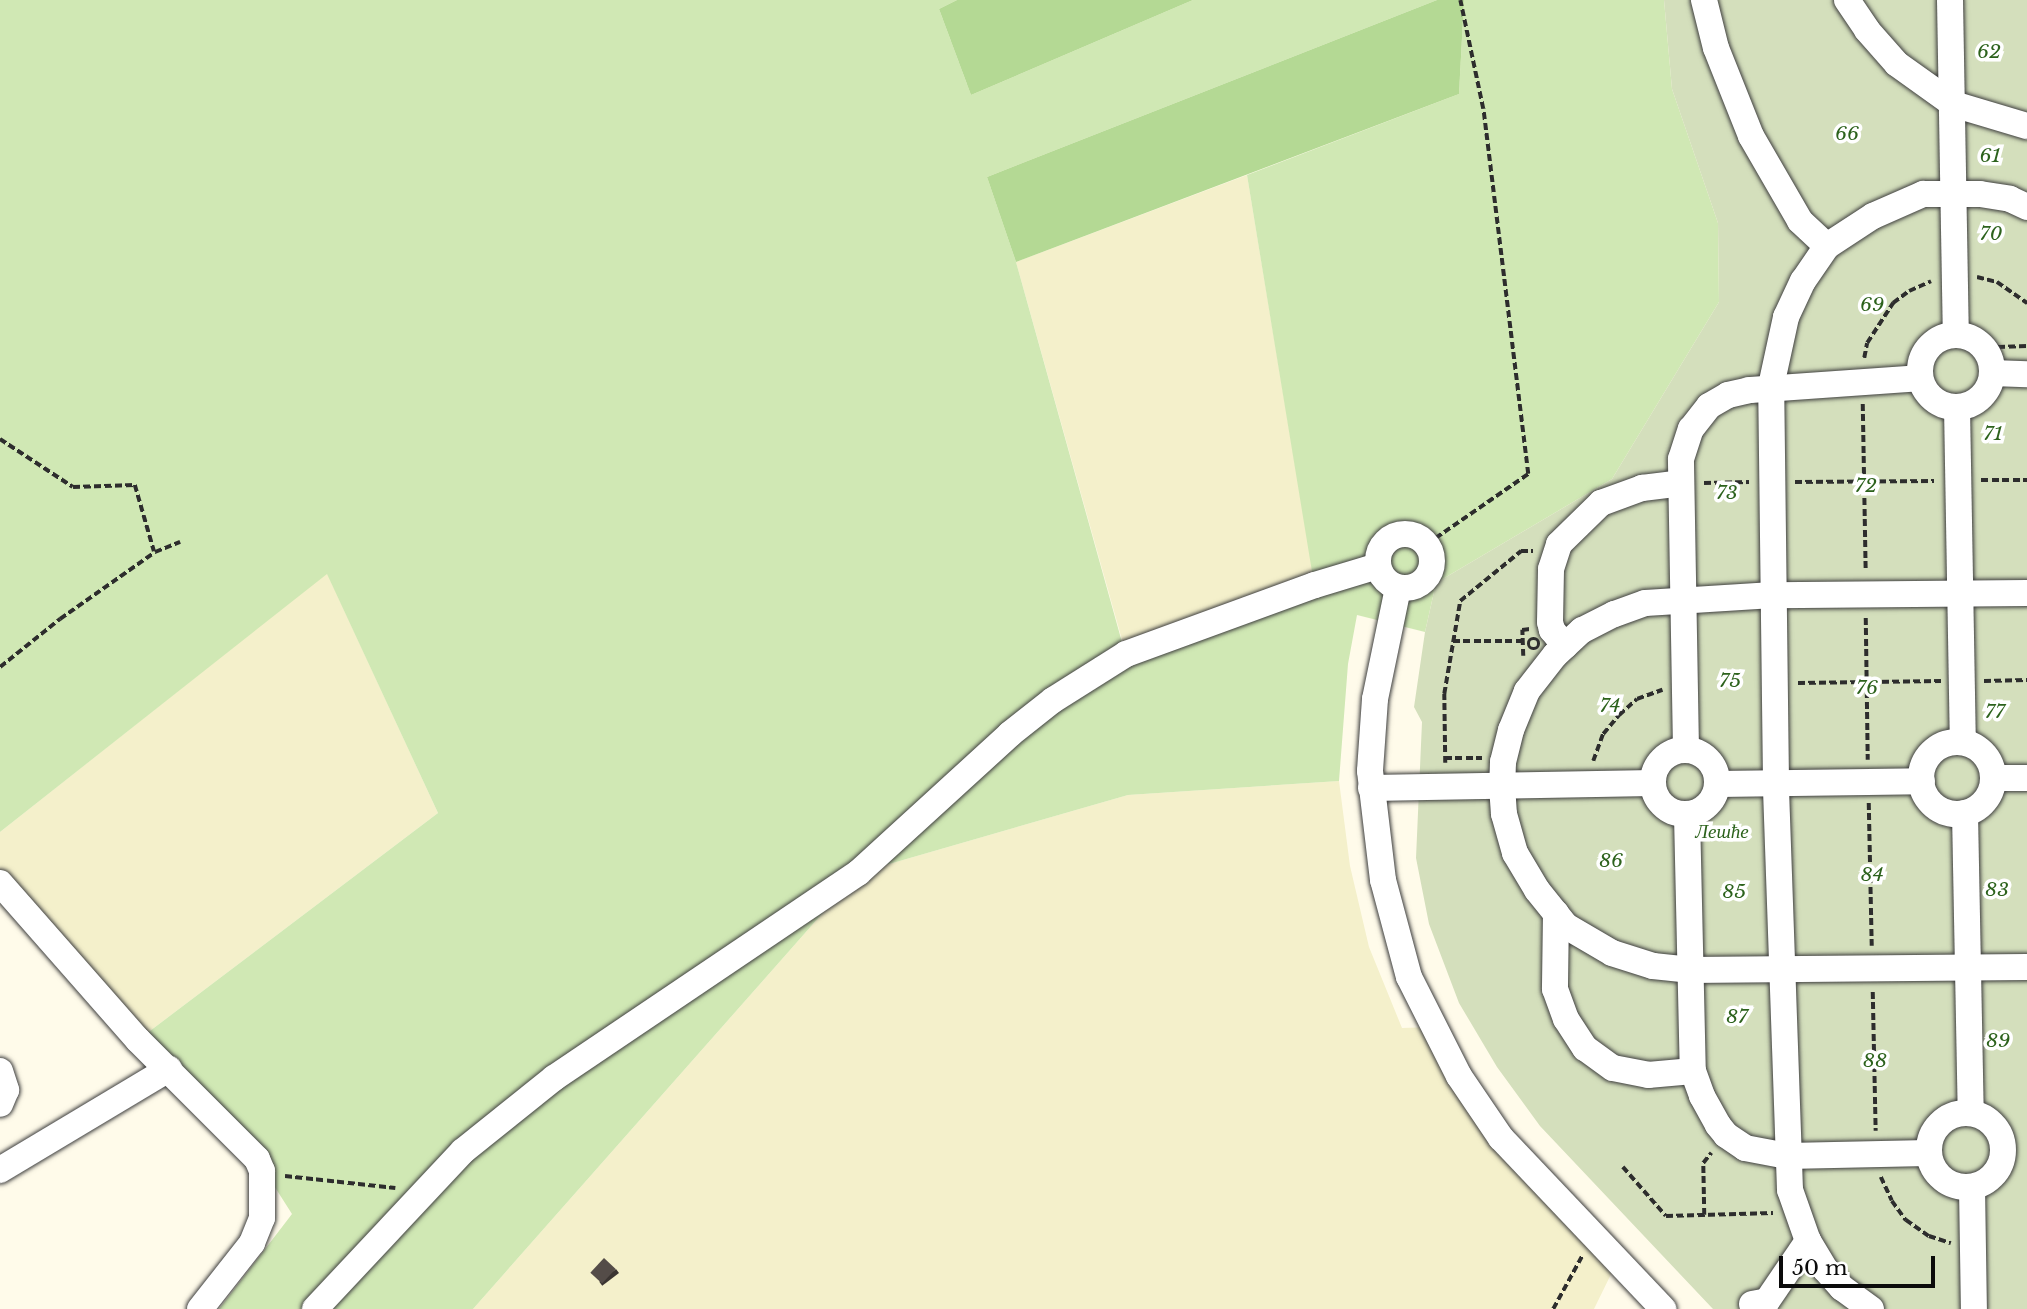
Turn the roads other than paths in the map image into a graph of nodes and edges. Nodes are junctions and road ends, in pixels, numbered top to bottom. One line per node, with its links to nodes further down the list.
1 (1704, 0): 8 (street)
2 (1847, 0): 4 (street)
3 (1950, 0): 4 (street)
4 (1953, 104): 5 (street); 6 (street)
5 (2027, 126)
6 (1953, 191): 7 (street); 8 (street); 9 (street)
7 (2027, 207)
8 (1826, 246): 13 (street)
9 (1957, 330): 10 (street); 11 (street)
10 (1916, 366): 13 (street); 14 (street)
11 (1992, 373): 12 (street); 14 (street)
12 (2027, 374)
13 (1771, 386): 15 (street); 20 (street)
14 (1957, 407): 19 (street)
15 (1681, 483): 21 (street); 22 (street)
16 (1378, 566): 17 (street); 17 (street); 54 (street)
17 (1398, 588): 32 (street)
18 (2027, 593): 19 (street)
19 (1961, 594): 20 (street); 23 (street)
20 (1773, 595): 21 (street); 28 (street)
21 (1682, 600): 22 (street); 24 (street)
22 (1565, 646): 31 (street)
23 (1963, 742): 25 (street); 27 (street)
24 (1686, 750): 29 (street); 30 (street)
25 (1993, 778): 26 (street); 33 (street)
26 (2027, 778)
27 (1922, 781): 28 (street); 33 (street)
28 (1776, 782): 30 (street); 39 (street)
29 (1653, 783): 31 (street); 34 (street)
30 (1718, 783): 34 (street)
31 (1502, 786): 32 (street); 36 (street)
32 (1371, 788): 55 (street)
33 (1965, 813): 38 (street)
34 (1687, 815): 40 (street)
35 (0, 883): 41 (street)
36 (1556, 913): 40 (street); 42 (street)
37 (2027, 967): 38 (street)
38 (1968, 968): 39 (street); 45 (street)
39 (1782, 969): 40 (street); 48 (street)
40 (1689, 970): 42 (street)
41 (169, 1069): 49 (street); 53 (street)
42 (1693, 1070): 48 (street)
43 (0, 1071): 44 (street)
44 (0, 1104)
45 (1971, 1113): 46 (street); 47 (street)
46 (2015, 1152): 50 (street)
47 (1928, 1153): 48 (street); 50 (street)
48 (1787, 1156): 51 (street)
49 (0, 1170)
50 (1972, 1187): 57 (street)
51 (1808, 1241): 52 (street); 56 (street)
52 (1752, 1304)
53 (200, 1309)
54 (315, 1309)
55 (1663, 1309)
56 (1871, 1309)
57 (1974, 1309)

